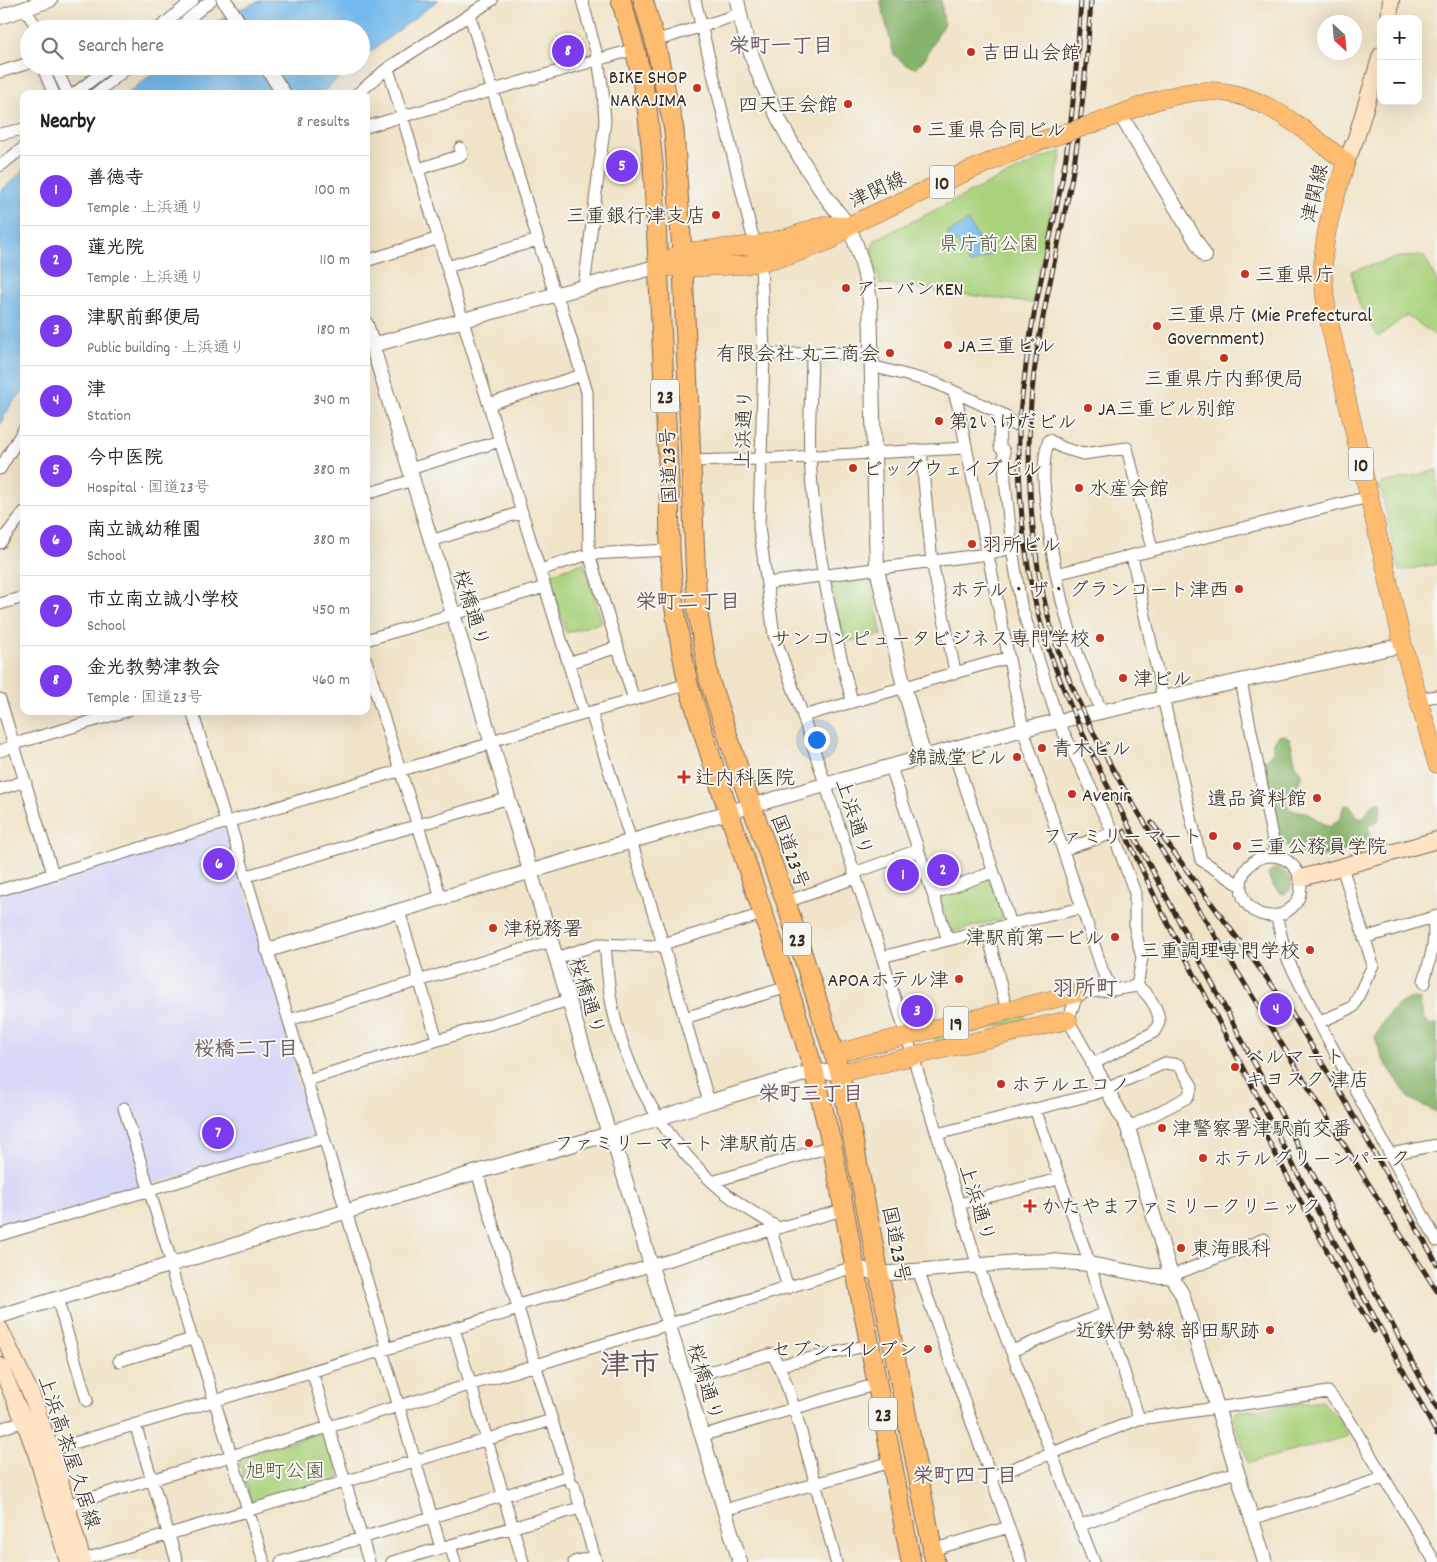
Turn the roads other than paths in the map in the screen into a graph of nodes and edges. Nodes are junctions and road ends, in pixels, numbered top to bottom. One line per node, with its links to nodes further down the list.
1 (50, 0): 11 (street)
2 (193, 0): 18 (street)
3 (211, 0): 19 (street)
4 (224, 0): 20 (street)
5 (492, 0): 14 (street)
6 (582, 0): 24 (street)
7 (621, 0): 23 (highway, 国道23号 / 23)
8 (643, 0): 22 (highway, 国道23号 / 23)
9 (695, 0): 21 (street, 上浜通り)
10 (1391, 0): 13 (main road)
11 (23, 4): 15 (street); 16 (street); 17 (street)
12 (738, 7): 21 (street); 51 (street)
13 (1389, 15)
14 (470, 16): 27 (street); 40 (street)
15 (0, 17)
16 (27, 20)
17 (33, 20)
18 (169, 20)
19 (188, 20)
20 (237, 20)
21 (702, 27): 22 (street); 54 (street, 上浜通り)
22 (656, 41): 57 (highway, 国道23号 / 23)
23 (635, 48): 24 (street); 58 (highway, 国道23号 / 23)
24 (598, 59): 40 (street); 60 (street)
25 (1379, 60): 48 (main road)
26 (20, 66): 28 (street)
27 (388, 68): 39 (street); 42 (street)
28 (0, 72)
29 (46, 75): 34 (street)
30 (59, 75): 35 (street)
31 (98, 75): 36 (street)
32 (119, 75): 37 (street)
33 (272, 75): 38 (street)
34 (52, 90)
35 (66, 90)
36 (79, 90)
37 (100, 90)
38 (281, 90)
39 (362, 90)
40 (492, 91): 42 (street); 53 (street)
41 (1120, 114): 48 (main road, 津関線 / 10); 51 (main road, 津関線 / 10, bridge); 55 (street)
42 (403, 116): 43 (street); 50 (street)
43 (370, 126)
44 (20, 130): 45 (street)
45 (0, 134)
46 (460, 148): 50 (street)
47 (20, 150): 49 (street)
48 (1346, 162): 84 (main road, 津関線 / 10)
49 (0, 166)
50 (418, 169): 52 (street)
51 (848, 226): 54 (main road, 津関線 / 10); 67 (street)
52 (439, 238): 56 (street); 59 (street)
53 (538, 240): 59 (street); 61 (street)
54 (758, 254): 57 (main road, 津関線 / 10); 65 (street, 上浜通り)
55 (1205, 256)
56 (370, 260)
57 (682, 260): 58 (main road, 津関線 / 10); 80 (highway, 国道23号 / 23)
58 (659, 266): 60 (street); 90 (highway, 国道23号 / 23)
59 (447, 267): 62 (street)
60 (584, 287): 61 (street)
61 (555, 295): 62 (street); 68 (street)
62 (463, 321): 63 (street); 70 (street)
63 (370, 346)
64 (370, 349): 82 (street, 桜橋通り)
65 (764, 354): 66 (street); 79 (street, 上浜通り)
66 (812, 354): 67 (street); 78 (street)
67 (871, 359): 69 (street); 77 (street)
68 (582, 375): 70 (street); 92 (street)
69 (954, 393): 71 (street); 75 (street)
70 (489, 404): 74 (street)
71 (999, 414): 72 (street); 89 (street)
72 (1014, 425)
73 (20, 436): 81 (street)
74 (500, 441): 82 (street); 85 (street)
75 (966, 448): 76 (street); 93 (street)
76 (921, 450): 77 (street); 95 (street)
77 (874, 452): 78 (street); 96 (street)
78 (810, 456): 79 (street); 99 (street)
79 (760, 459): 80 (street); 100 (street, 上浜通り)
80 (690, 461): 140 (highway, 国道23号 / 23)
81 (0, 469)
82 (411, 474): 83 (street); 87 (street, 桜橋通り)
83 (370, 492)
84 (1369, 497): 91 (street); 106 (main road, 津関線 / 10)
85 (522, 512): 87 (street); 97 (street)
86 (20, 517): 88 (street)
87 (431, 541): 104 (street, 桜橋通り)
88 (0, 543)
89 (1012, 548): 93 (street); 126 (street)
90 (670, 550): 92 (street); 112 (highway, 国道23号 / 23)
91 (1152, 550): 94 (street); 98 (street)
92 (589, 554): 97 (street); 107 (street)
93 (987, 554): 95 (street); 108 (street)
94 (1132, 556): 98 (street); 116 (street)
95 (932, 562): 96 (street); 110 (street)
96 (877, 569): 99 (street); 113 (street)
97 (540, 570): 101 (street)
98 (1056, 574): 121 (street)
99 (824, 577): 100 (street); 120 (street)
100 (767, 583): 125 (street, 上浜通り)
101 (545, 587): 104 (street); 109 (street)
102 (20, 598): 103 (street)
103 (0, 604)
104 (453, 614): 105 (street); 128 (street, 桜橋通り)
105 (370, 639)
106 (1403, 645): 111 (street); 118 (main road, 津関線 / 10)
107 (618, 647): 109 (street); 119 (street)
108 (1007, 658): 110 (street); 127 (street)
109 (568, 662): 122 (street)
110 (955, 671): 113 (street)
111 (1241, 681): 116 (street); 149 (street)
112 (688, 684): 119 (street); 141 (highway, 国道23号 / 23)
113 (904, 687): 120 (street); 132 (street)
114 (371, 693): 135 (street)
115 (1437, 696): 118 (street)
116 (1163, 698): 121 (street); 157 (street)
117 (0, 699): 129 (street)
118 (1418, 699): 133 (main road, 津関線 / 10)
119 (634, 700): 122 (street)
120 (852, 701): 125 (street)
121 (1102, 712): 126 (street)
122 (588, 713): 128 (street); 146 (street)
123 (113, 715): 129 (street)
124 (193, 715): 142 (street)
125 (803, 716): 137 (street, 上浜通り)
126 (1058, 721): 127 (street); 144 (street)
127 (1023, 729): 130 (street); 148 (street)
128 (492, 742): 135 (street); 139 (street, 桜橋通り)
129 (14, 744): 131 (street); 136 (street)
130 (953, 750): 132 (street); 152 (street)
131 (0, 751)
132 (924, 757): 134 (street)
133 (1437, 764)
134 (891, 767): 137 (street); 147 (street)
135 (399, 770): 142 (street); 143 (street)
136 (26, 784): 138 (street); 153 (street)
137 (826, 786): 140 (street); 155 (street, 上浜通り)
138 (0, 789)
139 (508, 798): 143 (street); 151 (street, 桜橋通り)
140 (752, 806): 141 (street); 161 (highway, 国道23号 / 23)
141 (729, 812): 146 (street); 164 (highway, 国道23号 / 23)
142 (228, 822): 153 (street); 154 (street)
143 (418, 825): 154 (street); 160 (street)
144 (1113, 833): 148 (street); 179 (street)
145 (1437, 840): 150 (main road)
146 (631, 841): 151 (street); 173 (street)
147 (918, 850): 155 (street); 159 (street)
148 (1063, 850): 162 (street)
149 (1276, 856): 156 (street); 157 (street)
150 (1342, 867): 156 (main road); 169 (street)
151 (530, 872): 160 (street); 171 (street, 桜橋通り)
152 (994, 872): 159 (street); 167 (street)
153 (53, 874): 158 (street)
154 (246, 876): 174 (street)
155 (855, 876): 161 (street); 175 (street, 上浜通り)
156 (1301, 878): 165 (street)
157 (1241, 886): 165 (street)
158 (0, 890)
159 (933, 894): 170 (street)
160 (441, 898): 163 (street)
161 (786, 902): 191 (highway, 国道23号 / 23)
162 (1082, 908): 167 (street); 181 (street)
163 (399, 910): 174 (street); 177 (street)
164 (763, 914): 173 (street); 180 (highway, 国道23号 / 23)
165 (1276, 915): 188 (street)
166 (1435, 917): 169 (street); 178 (street)
167 (1011, 924): 168 (street)
168 (987, 930): 170 (street); 184 (street)
169 (1364, 938): 188 (street)
170 (948, 940): 175 (street)
171 (551, 941): 176 (street, 桜橋通り); 177 (street)
172 (605, 944): 173 (street); 176 (street); 201 (street)
173 (663, 944): 185 (street)
174 (268, 950): 186 (street)
175 (882, 957): 189 (street, 上浜通り)
176 (556, 958): 183 (street, 桜橋通り)
177 (420, 980): 186 (street); 190 (street)
178 (1425, 983)
179 (1137, 986): 181 (street); 193 (street)
180 (788, 987): 185 (street); 194 (highway, 国道23号 / 23)
181 (1112, 990): 182 (street)
182 (1078, 993): 184 (main road, 19); 187 (street)
183 (569, 1000): 190 (street); 203 (street, 桜橋通り)
184 (1007, 1011): 189 (main road, 19)
185 (684, 1018): 198 (street)
186 (289, 1020): 196 (street)
187 (1068, 1020): 192 (main road, 19); 193 (street)
188 (1320, 1022): 208 (street)
189 (906, 1036): 191 (main road, 19); 192 (street, 上浜通り)
190 (437, 1040): 196 (street)
191 (833, 1054): 194 (street); 195 (highway, 国道23号 / 23)
192 (912, 1055): 195 (main road, 19); 204 (street, 上浜通り)
193 (1093, 1064): 197 (street)
194 (814, 1072): 195 (street); 198 (street); 207 (highway, 国道23号 / 23)
195 (840, 1073): 226 (highway, 国道23号 / 23)
196 (306, 1080): 205 (street)
197 (1106, 1088): 200 (street); 202 (street); 202 (street)
198 (709, 1102): 201 (street)
199 (124, 1108): 212 (street)
200 (1035, 1109): 204 (street); 210 (street)
201 (659, 1118): 203 (street); 211 (street)
202 (1128, 1128): 227 (street)
203 (609, 1134): 209 (street); 223 (street, 桜橋通り)
204 (936, 1134): 213 (street, 上浜通り)
205 (324, 1138): 212 (street); 215 (street)
206 (1437, 1145): 208 (street)
207 (832, 1146): 211 (street); 214 (highway, 国道23号 / 23)
208 (1390, 1154): 217 (street)
209 (477, 1172): 215 (street); 230 (street)
210 (1059, 1179): 213 (street); 221 (street)
211 (712, 1182): 216 (street)
212 (150, 1190): 218 (street); 220 (street)
213 (959, 1204): 222 (street, 上浜通り)
214 (843, 1210): 216 (street); 224 (highway, 国道23号 / 23)
215 (345, 1211): 220 (street); 238 (street)
216 (774, 1229): 223 (street); 228 (street)
217 (1435, 1235)
218 (0, 1236)
219 (1264, 1239): 227 (street)
220 (171, 1264): 229 (street); 236 (street)
221 (1089, 1264): 222 (street); 227 (street); 231 (street)
222 (978, 1266): 225 (street); 239 (street, 上浜通り)
223 (651, 1267): 230 (street); 233 (street, 桜橋通り)
224 (854, 1267): 226 (street); 228 (street); 237 (highway, 国道23号 / 23)
225 (918, 1270): 226 (street); 268 (street)
226 (880, 1274): 286 (highway, 国道23号 / 23)
227 (1171, 1276): 252 (street)
228 (788, 1288): 233 (street)
229 (57, 1298): 232 (street); 249 (street)
230 (518, 1307): 234 (street); 241 (street)
231 (1105, 1313): 239 (street); 253 (street)
232 (0, 1316)
233 (668, 1324): 241 (street); 245 (street, 桜橋通り)
234 (454, 1328): 238 (street); 246 (street)
235 (0, 1329): 261 (main road, 上浜高茶屋久居線)
236 (192, 1339): 240 (street); 248 (street)
237 (870, 1345): 242 (street); 247 (highway, 国道23号 / 23)
238 (385, 1349): 244 (street); 250 (street)
239 (1012, 1351): 262 (street, 上浜通り)
240 (119, 1361)
241 (536, 1365): 246 (street); 254 (street)
242 (780, 1365): 245 (street); 251 (street)
243 (0, 1366): 255 (main road, 上浜高茶屋久居線)
244 (312, 1371): 248 (street); 257 (street)
245 (684, 1379): 259 (street, 桜橋通り)
246 (470, 1384): 250 (street); 260 (street)
247 (877, 1384): 251 (street); 265 (highway, 国道23号 / 23)
248 (214, 1400): 256 (street); 263 (street)
249 (87, 1401)
250 (398, 1406): 257 (street); 264 (street)
251 (794, 1408): 259 (street); 272 (street)
252 (1216, 1409): 253 (street); 266 (street); 269 (street)
253 (1139, 1419): 262 (street)
254 (552, 1420): 260 (street); 267 (street)
255 (24, 1421): 258 (street); 288 (main road, 上浜高茶屋久居線)
256 (136, 1424): 261 (street); 270 (street)
257 (328, 1427): 263 (street); 271 (street)
258 (0, 1428)
259 (701, 1436): 276 (street, 桜橋通り)
260 (486, 1439): 264 (street); 273 (street)
261 (51, 1450): 274 (main road, 上浜高茶屋久居線)
262 (1052, 1453): 268 (street); 280 (street, 上浜通り)
263 (231, 1456): 270 (street); 277 (street)
264 (415, 1461): 271 (street); 278 (street)
265 (891, 1462): 272 (street); 299 (highway, 国道23号 / 23)
266 (1236, 1472): 279 (street); 280 (street)
267 (569, 1476): 273 (street); 275 (street)
268 (991, 1477): 282 (street)
269 (1384, 1478): 279 (street); 303 (street)
270 (152, 1479): 274 (street); 283 (street)
271 (344, 1482): 277 (street); 284 (street)
272 (816, 1482): 276 (street); 298 (street)
273 (503, 1496): 278 (street); 281 (street)
274 (67, 1505): 288 (main road, 上浜高茶屋久居線)
275 (580, 1508): 281 (street); 287 (street)
276 (724, 1510): 297 (street, 桜橋通り)
277 (248, 1511): 283 (street); 290 (street)
278 (432, 1517): 284 (street); 285 (street)
279 (1251, 1519): 302 (street)
280 (1079, 1526): 301 (street, 上浜通り)
281 (513, 1527): 285 (street); 295 (street)
282 (1009, 1527): 286 (street); 300 (street)
283 (169, 1535): 288 (street); 289 (street)
284 (361, 1538): 291 (street); 292 (street)
285 (445, 1547): 293 (street); 294 (street)
286 (934, 1556)
287 (595, 1559): 296 (street)
288 (78, 1561)
289 (177, 1562)
290 (264, 1562)
291 (281, 1562)
292 (369, 1562)
293 (392, 1562)
294 (455, 1562)
295 (523, 1562)
296 (574, 1562)
297 (740, 1562)
298 (836, 1562)
299 (911, 1562)
300 (1021, 1562)
301 (1094, 1562)
302 (1265, 1562)
303 (1435, 1562)

